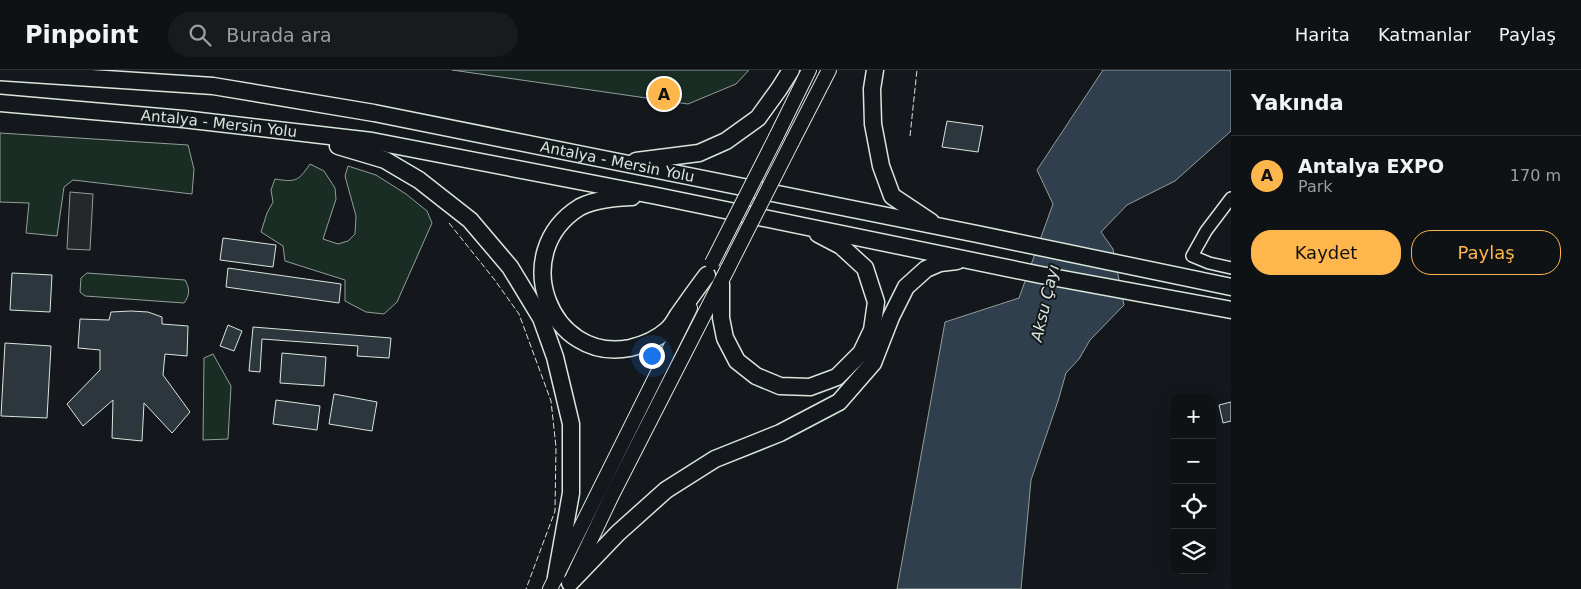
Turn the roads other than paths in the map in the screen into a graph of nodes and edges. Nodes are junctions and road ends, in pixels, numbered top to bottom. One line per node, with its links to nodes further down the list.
1 (791, 70): 8 (highway)
2 (809, 70): 15 (main road, bridge)
3 (829, 70): 16 (main road, bridge)
4 (875, 70): 12 (highway)
5 (0, 72): 8 (highway, Antalya - Mersin Yolu)
6 (0, 103): 7 (highway, Antalya - Mersin Yolu)
7 (283, 130): 9 (highway, Antalya - Mersin Yolu); 19 (highway)
8 (620, 163): 12 (highway, Antalya - Mersin Yolu)
9 (656, 196): 11 (highway, Antalya - Mersin Yolu); 15 (highway)
10 (1231, 198): 14 (street)
11 (803, 225): 13 (highway, Antalya - Mersin Yolu); 16 (highway)
12 (937, 226): 17 (highway, Antalya - Mersin Yolu)
13 (967, 260): 18 (highway, Antalya - Mersin Yolu); 19 (highway)
14 (1231, 268)
15 (709, 269): 19 (main road)
16 (721, 284): 19 (main road)
17 (1231, 287)
18 (1231, 310)
19 (561, 584)

